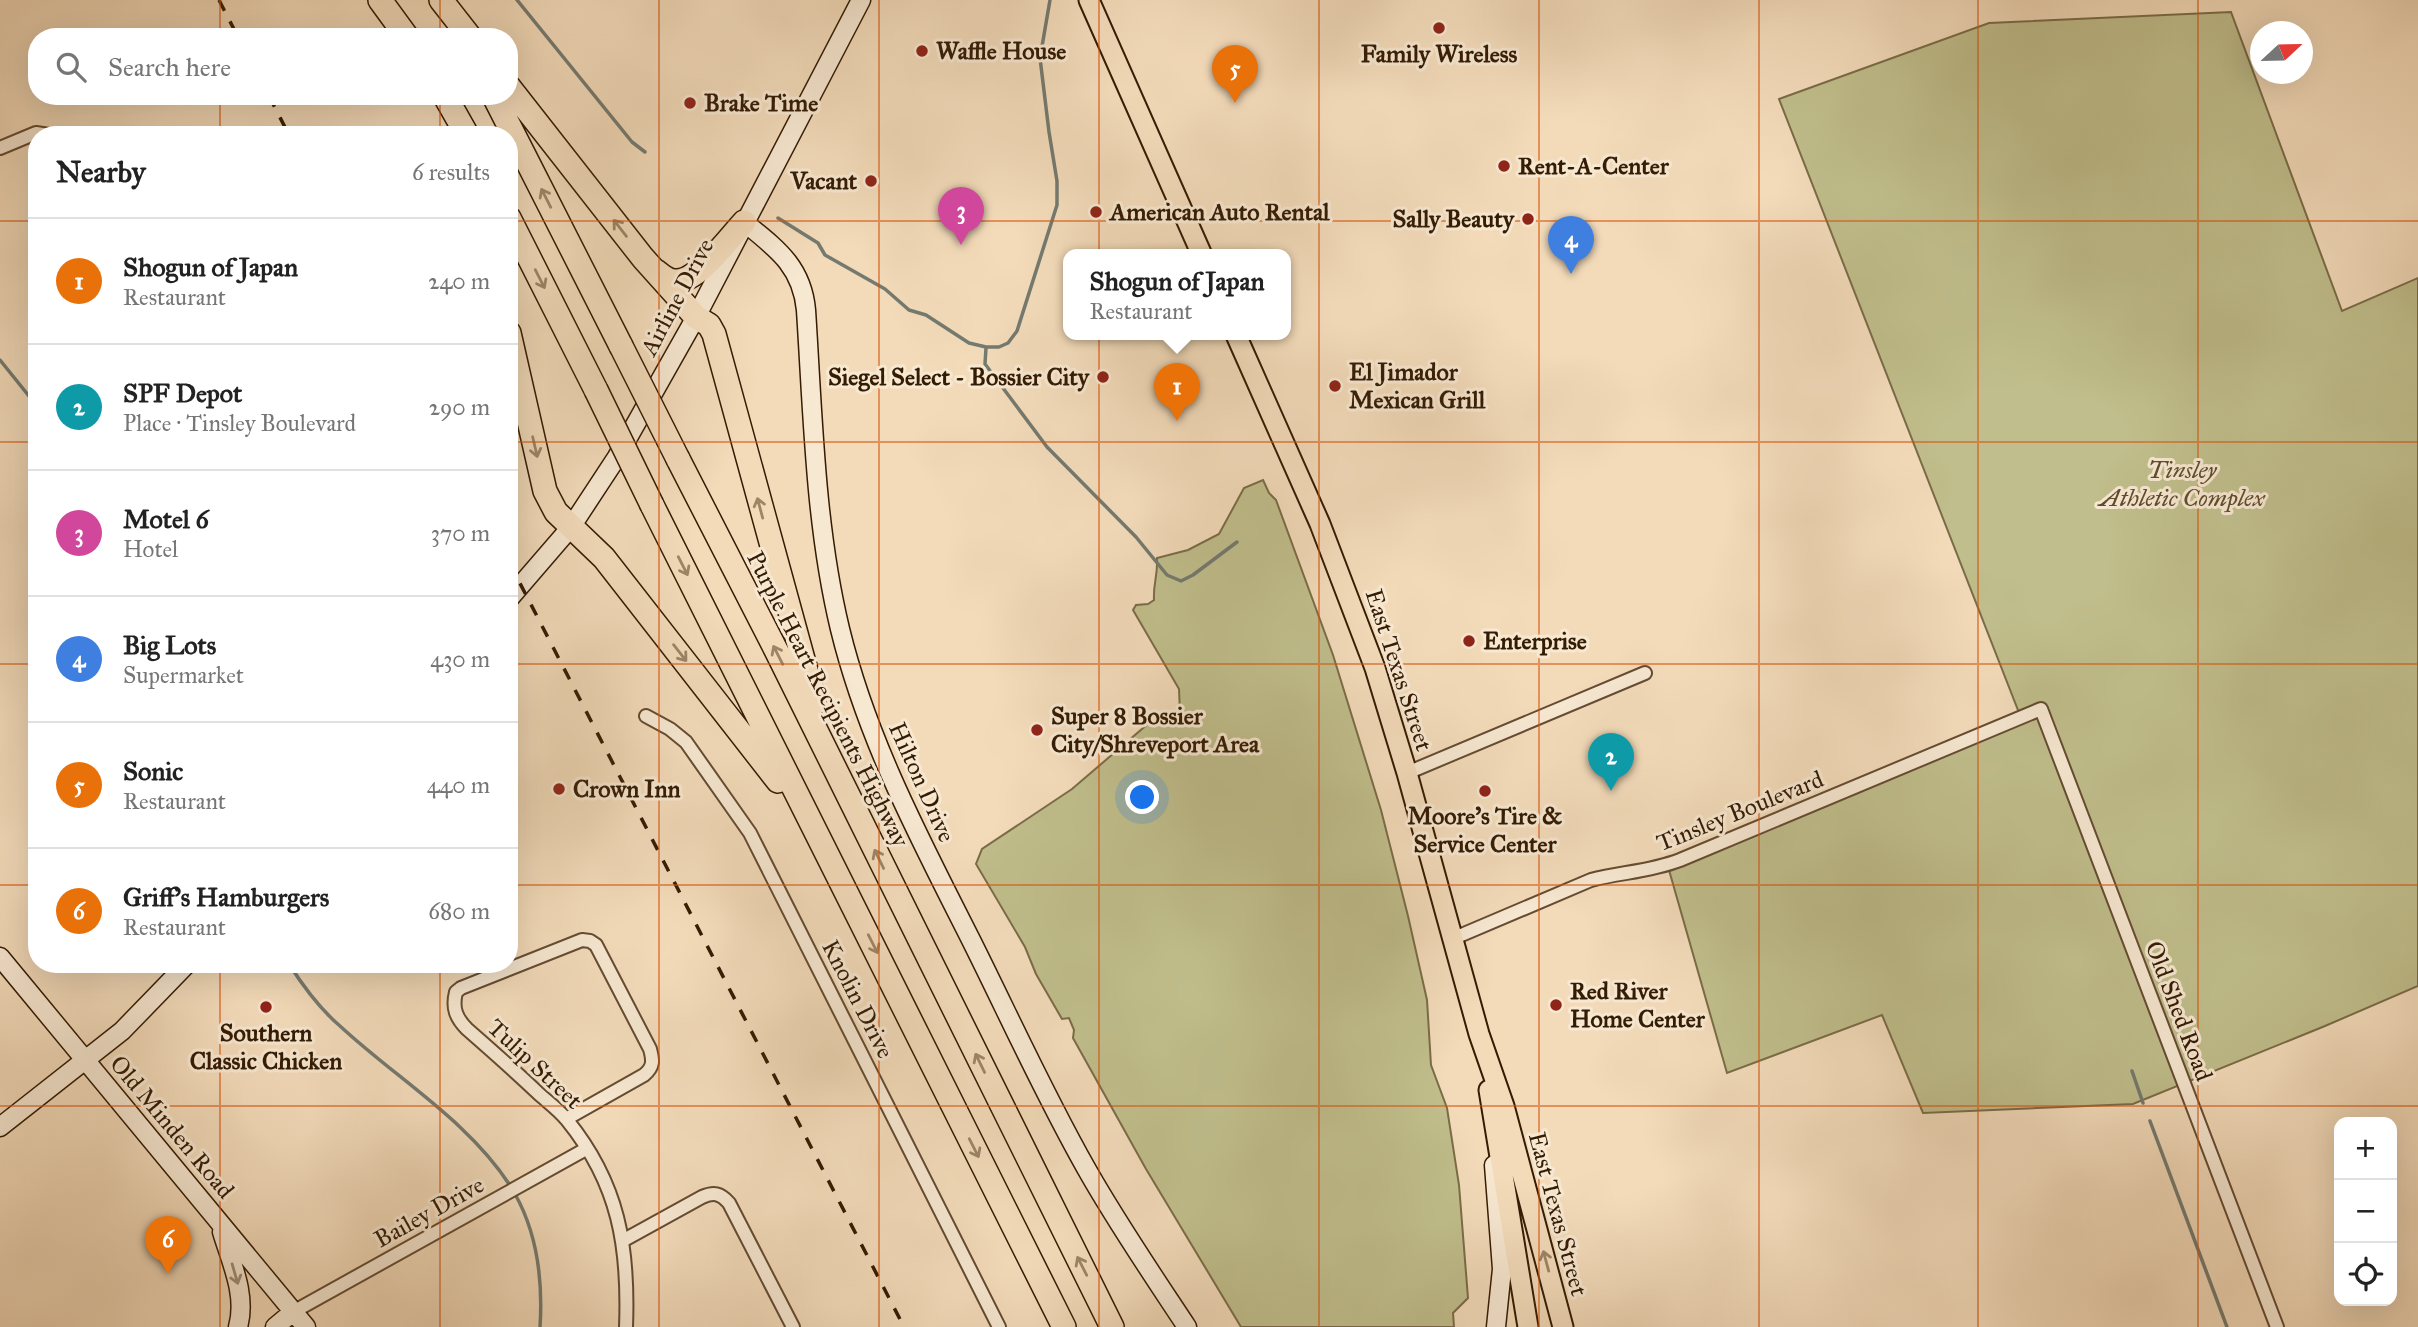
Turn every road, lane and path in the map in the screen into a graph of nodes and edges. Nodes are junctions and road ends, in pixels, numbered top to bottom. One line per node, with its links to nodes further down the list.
1 (380, 0): 6 (highway)
2 (431, 0): 7 (highway)
3 (441, 0): 8 (highway)
4 (860, 0): 19 (main road, Airline Drive)
5 (1089, 0): 21 (main road)
6 (400, 28)
7 (451, 28)
8 (463, 28)
9 (518, 98): 22 (highway, one-way to 9)
10 (439, 105): 13 (highway)
11 (450, 105): 14 (highway)
12 (499, 105): 15 (highway, Purple Heart Recipients Highway, one-way to 12, bridge)
13 (448, 126)
14 (462, 126)
15 (509, 126)
16 (28, 136): 18 (street)
17 (518, 143): 32 (highway, Purple Heart Recipients Highway, one-way to 17, bridge)
18 (0, 148)
19 (744, 222): 22 (highway); 23 (main road, Airline Drive); 56 (main road, Hilton Drive)
20 (518, 236): 33 (highway, one-way to 33, bridge)
21 (1199, 249)
22 (643, 258): 23 (highway)
23 (696, 317): 26 (main road, Airline Drive); 32 (highway, one-way to 23)
24 (1238, 340): 31 (main road, East Texas Street)
25 (518, 372): 26 (highway, one-way to 26)
26 (571, 527): 27 (main road, Airline Drive); 33 (highway, one-way to 33)
27 (518, 589)
28 (1645, 673): 31 (street)
29 (2041, 709): 34 (street, Tinsley Boulevard); 60 (street, Old Shed Road)
30 (646, 716): 53 (street, Knolin Drive)
31 (1407, 773): 34 (main road, East Texas Street)
32 (853, 807): 55 (highway, Purple Heart Recipients Highway, one-way to 32)
33 (856, 911): 54 (highway, one-way to 54)
34 (1452, 939): 39 (main road, East Texas Street)
35 (0, 957): 40 (main road, Old Minden Road)
36 (518, 964): 42 (street, Tulip Street)
37 (178, 973): 40 (main road)
38 (496, 973): 42 (street, Tulip Street)
39 (1479, 1034): 41 (main road, East Texas Street); 59 (main road, East Texas Street, one-way to 39)
40 (85, 1060): 43 (main road); 45 (main road, Old Minden Road)
41 (1490, 1095): 57 (main road); 58 (main road, East Texas Street)
42 (566, 1119): 44 (street, Tulip Street)
43 (0, 1127)
44 (586, 1149): 46 (street, Tulip Street); 47 (street, Bailey Drive)
45 (219, 1222): 47 (main road, Old Minden Road); 48 (main road, one-way to 48)
46 (624, 1240): 51 (street, Tulip Street); 52 (street)
47 (293, 1312): 49 (main road); 50 (main road, Old Minden Road)
48 (237, 1327)
49 (275, 1327)
50 (306, 1327)
51 (626, 1327)
52 (793, 1327)
53 (999, 1327)
54 (1064, 1327)
55 (1112, 1327)
56 (1187, 1327)
57 (1496, 1327)
58 (1528, 1327)
59 (1563, 1327)
60 (2277, 1327)

